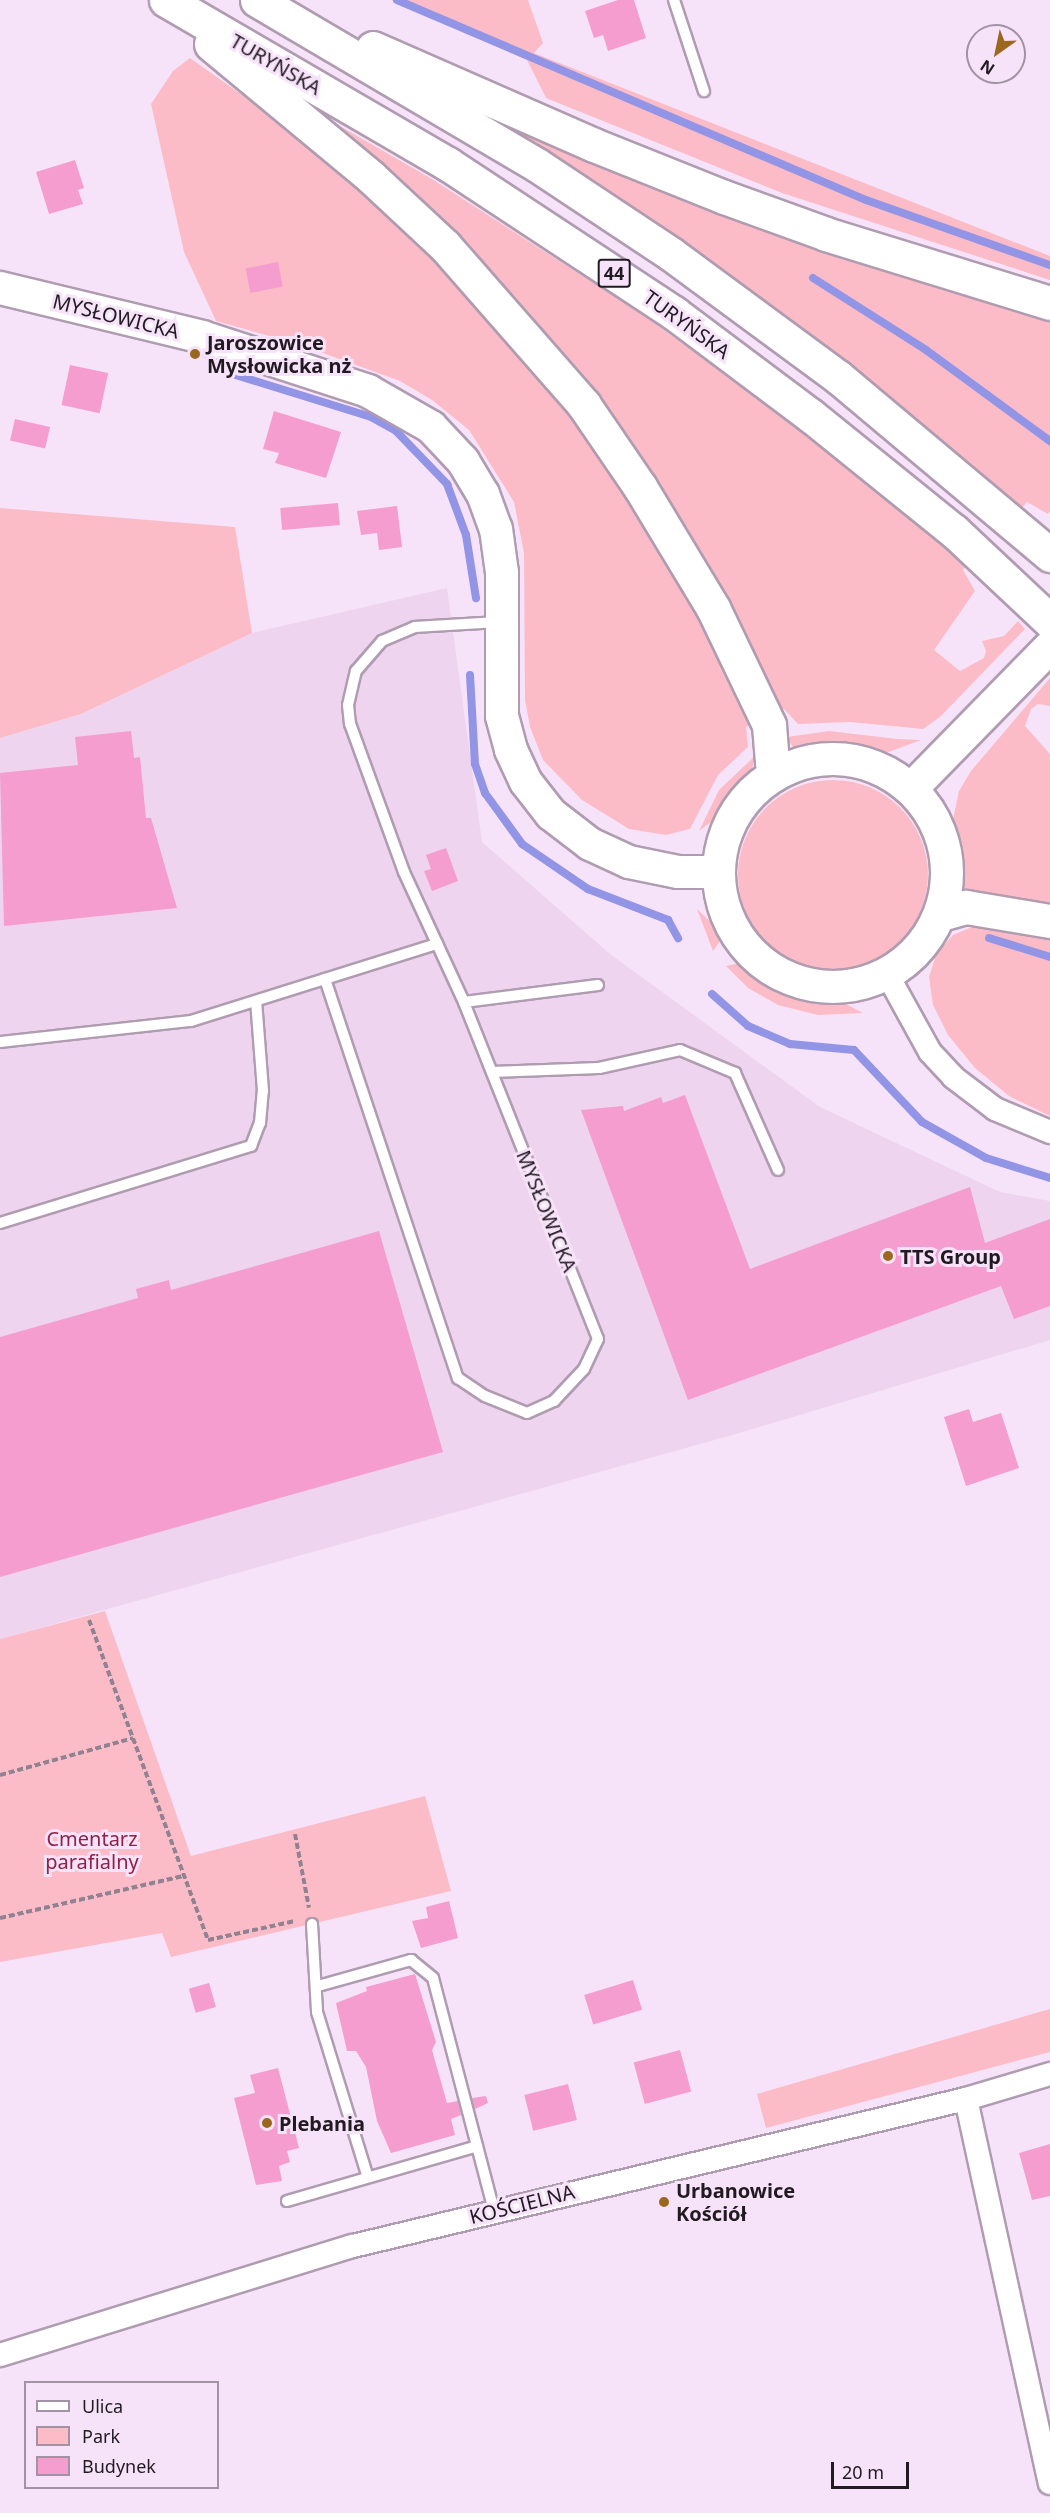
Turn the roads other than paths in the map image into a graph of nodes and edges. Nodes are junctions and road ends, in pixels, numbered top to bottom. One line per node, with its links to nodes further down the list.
1 (160, 0): 13 (highway)
2 (166, 0): 10 (highway, TURYŃSKA / 44)
3 (257, 0): 9 (highway, 44)
4 (266, 0): 8 (highway)
5 (674, 0): 6 (lane)
6 (704, 91)
7 (0, 288): 11 (street, MYSŁOWICKA)
8 (1050, 303)
9 (1050, 555)
10 (1050, 621)
11 (502, 622): 15 (street, MYSŁOWICKA); 18 (lane, MYSŁOWICKA)
12 (1050, 647): 14 (street)
13 (773, 775): 14 (street); 15 (street)
14 (911, 789): 16 (street)
15 (718, 872): 19 (street)
16 (941, 914): 17 (highway); 19 (street)
17 (1050, 921)
18 (437, 944): 20 (lane); 23 (lane, MYSŁOWICKA)
19 (887, 974): 26 (street)
20 (326, 979): 22 (lane); 25 (lane, MYSŁOWICKA)
21 (598, 986): 23 (lane)
22 (256, 1001): 24 (lane); 28 (lane)
23 (464, 1002): 25 (lane, MYSŁOWICKA)
24 (0, 1042)
25 (492, 1072): 27 (lane)
26 (1050, 1132)
27 (778, 1170)
28 (0, 1223)
29 (311, 1921): 30 (lane)
30 (318, 1986): 33 (lane); 34 (lane)
31 (1050, 2074): 32 (street, KOŚCIELNA)
32 (966, 2099): 36 (street, KOŚCIELNA); 38 (street)
33 (477, 2146): 34 (lane); 36 (lane)
34 (367, 2175): 35 (lane)
35 (287, 2201)
36 (494, 2210): 37 (street, KOŚCIELNA)
37 (0, 2355)
38 (1050, 2483)

